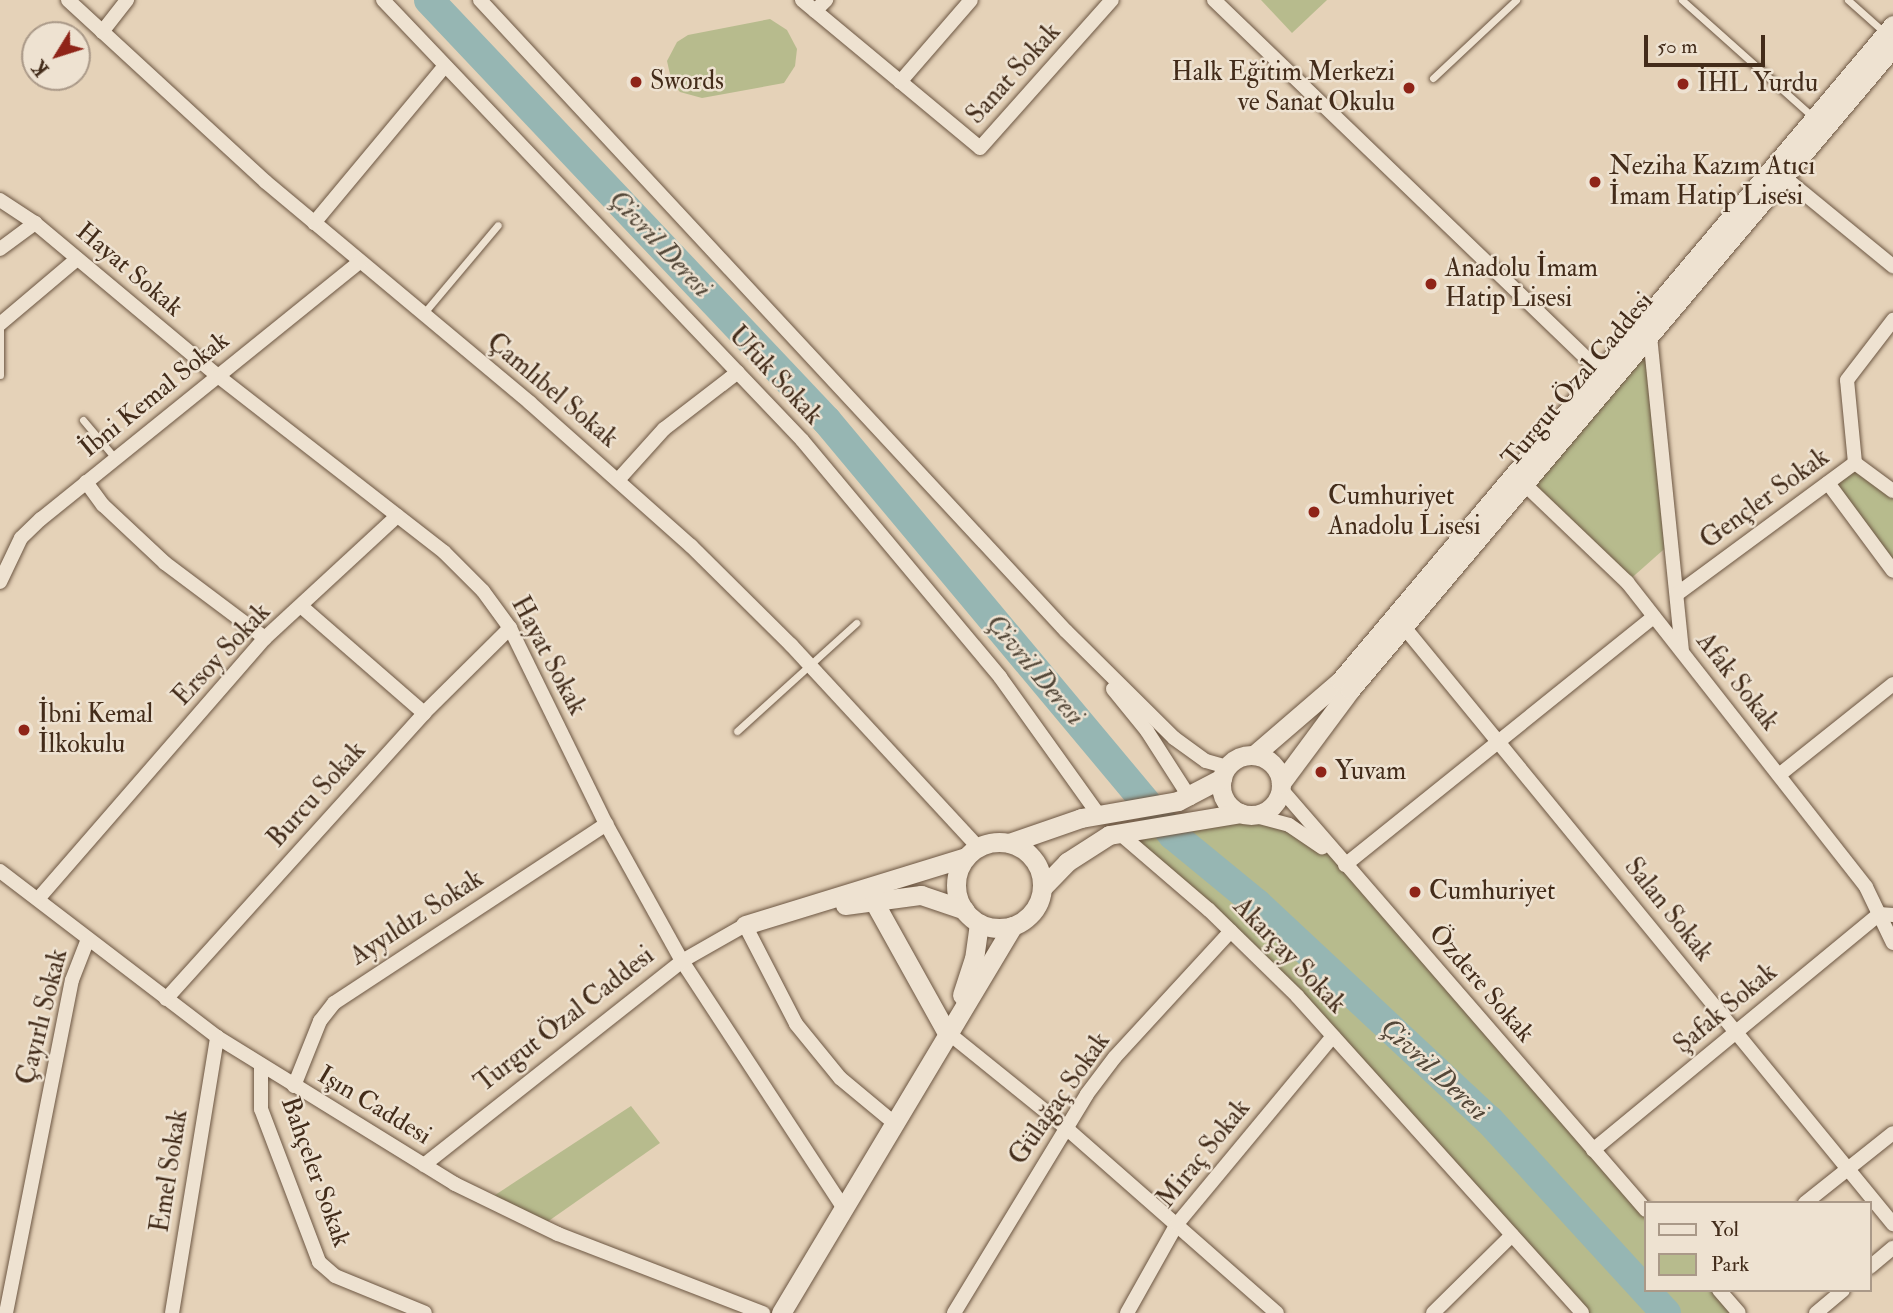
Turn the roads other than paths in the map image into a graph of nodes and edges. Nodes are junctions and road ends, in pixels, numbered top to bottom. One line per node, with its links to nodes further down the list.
1 (68, 0): 14 (street, Çamlıbel Sokak)
2 (127, 0): 14 (street)
3 (383, 0): 16 (street, Ufuk Sokak)
4 (480, 0): 54 (street)
5 (802, 0): 13 (street)
6 (826, 0): 13 (street)
7 (971, 0): 18 (street)
8 (1112, 0): 18 (street, Sanat Sokak)
9 (1214, 0): 36 (street)
10 (1516, 0): 17 (lane)
11 (1682, 0): 19 (lane)
12 (1848, 0): 15 (lane)
13 (815, 11): 18 (street)
14 (102, 32): 23 (street, Çamlıbel Sokak)
15 (1890, 35): 19 (street, Turgut Özal Caddesi); 20 (street, Turgut Özal Caddesi)
16 (445, 66): 23 (street); 33 (street, Ufuk Sokak)
17 (1433, 78)
18 (900, 82)
19 (1814, 119): 20 (street, Turgut Özal Caddesi)
20 (1778, 172): 28 (street); 32 (street, Turgut Özal Caddesi); 36 (street, Turgut Özal Caddesi)
21 (0, 200): 22 (street, Hayat Sokak)
22 (35, 223): 25 (street); 26 (street, Hayat Sokak)
23 (314, 223): 27 (street, Çamlıbel Sokak)
24 (498, 225): 29 (lane)
25 (0, 249)
26 (77, 259): 31 (street); 35 (street, Hayat Sokak)
27 (360, 262): 29 (street, Çamlıbel Sokak); 35 (street, İbni Kemal Sokak)
28 (1893, 266)
29 (423, 315): 41 (street, Çamlıbel Sokak)
30 (1893, 320): 39 (street, Gençler Sokak)
31 (0, 326): 34 (lane)
32 (1650, 336): 36 (street, Turgut Özal Caddesi); 48 (street)
33 (738, 372): 41 (street); 69 (street, Ufuk Sokak)
34 (0, 375)
35 (218, 376): 38 (street, İbni Kemal Sokak); 45 (street, Hayat Sokak)
36 (1605, 376): 40 (street, Turgut Özal Caddesi)
37 (83, 420): 38 (lane)
38 (115, 458): 42 (street, İbni Kemal Sokak)
39 (1855, 463): 43 (street, Gençler Sokak); 44 (street)
40 (1519, 479): 50 (street, Afak Sokak); 52 (street, Turgut Özal Caddesi); 64 (street, Turgut Özal Caddesi)
41 (618, 480): 57 (street, Çamlıbel Sokak)
42 (86, 482): 47 (street, İbni Kemal Sokak); 55 (street)
43 (1828, 483): 46 (street); 48 (street, Gençler Sokak)
44 (1893, 491)
45 (397, 516): 49 (street, Ersoy Sokak); 53 (street, Hayat Sokak)
46 (1893, 571)
47 (1, 576)
48 (1677, 594): 56 (street)
49 (302, 607): 55 (street, Ersoy Sokak); 61 (street)
50 (1654, 617): 56 (street, Afak Sokak); 63 (street)
51 (856, 623): 57 (lane)
52 (1404, 627): 63 (street, Salan Sokak); 67 (street, Turgut Özal Caddesi)
53 (510, 628): 61 (street, Burcu Sokak); 72 (street, Hayat Sokak)
54 (1066, 631): 65 (street); 68 (street)
55 (265, 638): 79 (street, Ersoy Sokak)
56 (1682, 651): 66 (street, Afak Sokak)
57 (811, 666): 62 (lane); 75 (street, Çamlıbel Sokak)
58 (1893, 684): 59 (street)
59 (1878, 696): 60 (street); 66 (street)
60 (1893, 697)
61 (424, 713): 89 (street, Burcu Sokak)
62 (737, 731)
63 (1498, 742): 76 (street); 91 (street, Salan Sokak)
64 (1254, 755): 65 (street); 67 (street)
65 (1224, 773): 68 (street); 70 (street)
66 (1779, 775): 81 (street, Afak Sokak)
67 (1281, 786): 70 (street); 76 (street, Özdere Sokak)
68 (1184, 806): 70 (street); 71 (street)
69 (1098, 814): 71 (street); 74 (street)
70 (1246, 814): 76 (street)
71 (1141, 817): 73 (street)
72 (606, 824): 88 (street, Hayat Sokak); 95 (street, Ayyıldız Sokak)
73 (1118, 832): 78 (street); 85 (street, Akarçay Sokak)
74 (1009, 842): 75 (street); 78 (street)
75 (972, 852): 82 (street); 83 (street, Turgut Özal Caddesi)
76 (1345, 865): 99 (street, Özdere Sokak)
77 (0, 870): 79 (street, Işın Caddesi)
78 (1043, 887): 84 (street)
79 (38, 899): 86 (street, Işın Caddesi)
80 (873, 900): 82 (street, Turgut Özal Caddesi); 83 (street, Turgut Özal Caddesi); 90 (street)
81 (1886, 915): 87 (street, Afak Sokak); 91 (street, Şafak Sokak)
82 (972, 917): 84 (street); 90 (street)
83 (745, 925): 88 (street, Turgut Özal Caddesi); 96 (street)
84 (1013, 926): 90 (street)
85 (1231, 931): 92 (street, Akarçay Sokak); 97 (street, Gülağaç Sokak)
86 (88, 939): 89 (street, Işın Caddesi); 112 (street, Çayırlı Sokak)
87 (1893, 943)
88 (682, 961): 100 (street, Turgut Özal Caddesi); 103 (street, Hayat Sokak)
89 (166, 999): 93 (street, Işın Caddesi)
90 (946, 1031): 96 (street); 97 (street)
91 (1736, 1032): 99 (street, Şafak Sokak); 101 (street, Salan Sokak)
92 (1332, 1035): 105 (street, Miraç Sokak); 107 (street, Akarçay Sokak)
93 (217, 1037): 94 (street, Işın Caddesi); 113 (street, Emel Sokak)
94 (261, 1065): 95 (street, Işın Caddesi); 114 (street, Bahçeler Sokak)
95 (294, 1086): 100 (street, Işın Caddesi)
96 (892, 1122): 103 (street)
97 (1065, 1127): 105 (street); 117 (street, Gülağaç Sokak)
98 (1893, 1133): 101 (street)
99 (1593, 1150): 104 (street, Özdere Sokak)
100 (424, 1165): 115 (street, Işın Caddesi)
101 (1848, 1169): 102 (street); 106 (street, Salan Sokak)
102 (1808, 1201)
103 (843, 1207): 116 (street)
104 (1644, 1207)
105 (1177, 1224): 118 (street, Miraç Sokak); 119 (street)
106 (1893, 1224)
107 (1512, 1235): 120 (street); 121 (street, Akarçay Sokak)
108 (1893, 1248): 109 (street)
109 (1872, 1266)
110 (1720, 1292): 122 (street)
111 (1841, 1292): 123 (street)
112 (6, 1313)
113 (172, 1313)
114 (425, 1313)
115 (763, 1313)
116 (781, 1313)
117 (954, 1313)
118 (1127, 1313)
119 (1277, 1313)
120 (1433, 1313)
121 (1582, 1313)
122 (1739, 1313)
123 (1816, 1313)

